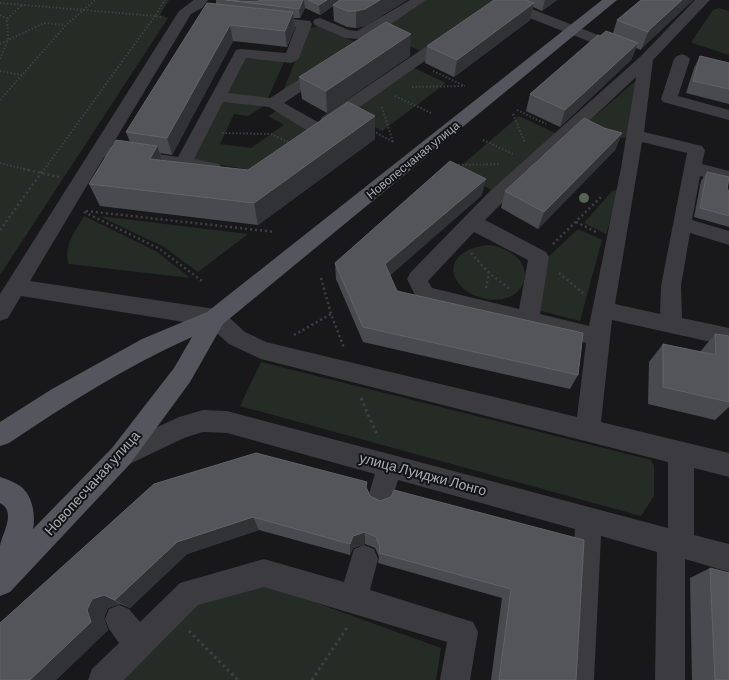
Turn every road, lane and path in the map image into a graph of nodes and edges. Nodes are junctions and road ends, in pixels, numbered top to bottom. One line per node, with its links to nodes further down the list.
1 (95, 0): 9 (path)
2 (419, 0): 17 (street)
3 (610, 0): 16 (main road, Новопесчаная улица)
4 (703, 0): 21 (street)
5 (0, 3): 8 (path)
6 (500, 3): 16 (street)
7 (206, 4): 47 (street)
8 (22, 5): 9 (path); 13 (path)
9 (83, 9): 14 (path); 55 (path)
10 (0, 15): 13 (path)
11 (332, 15): 17 (street)
12 (252, 18): 27 (street)
13 (7, 19): 18 (path)
14 (66, 25): 18 (path); 29 (path)
15 (462, 29): 22 (street)
16 (573, 30): 21 (street); 72 (main road, Новопесчаная улица)
17 (375, 32): 20 (street); 22 (street)
18 (8, 39): 19 (path); 24 (path)
19 (0, 44)
20 (353, 52)
21 (650, 55): 23 (street); 43 (street); 45 (street)
22 (418, 58): 30 (street); 30 (path)
23 (682, 59): 26 (street); 40 (street)
24 (0, 60)
25 (339, 60): 35 (street)
26 (698, 62)
27 (287, 69): 33 (street); 35 (street)
28 (0, 71): 29 (path)
29 (24, 75): 32 (path)
30 (376, 88): 37 (street); 37 (path); 38 (path)
31 (0, 93): 32 (path)
32 (6, 94): 34 (path)
33 (218, 97): 35 (street); 41 (street)
34 (0, 100)
35 (273, 103): 42 (street)
36 (517, 110): 43 (path)
37 (339, 113): 42 (street)
38 (431, 113)
39 (513, 114): 50 (path)
40 (729, 115)
41 (201, 129): 46 (path); 49 (street)
42 (317, 129): 46 (street)
43 (577, 130): 50 (street)
44 (483, 140): 50 (path)
45 (629, 141): 52 (street); 53 (street)
46 (294, 145)
47 (99, 150): 49 (street); 68 (street)
48 (0, 163): 55 (path)
49 (183, 163): 54 (street)
50 (533, 164): 51 (path); 58 (street)
51 (453, 165)
52 (630, 168): 64 (path); 69 (street)
53 (692, 168): 56 (street); 59 (street)
54 (230, 170)
55 (42, 173): 57 (path); 60 (path)
56 (729, 177)
57 (63, 178)
58 (472, 222): 62 (street); 64 (street)
59 (682, 224): 63 (street); 74 (street)
60 (0, 230)
61 (275, 232): 67 (path)
62 (457, 237): 65 (path); 73 (street)
63 (729, 238)
64 (539, 257): 69 (path); 73 (street)
65 (489, 272)
66 (321, 278): 71 (path)
67 (202, 281)
68 (16, 287): 70 (street); 72 (street)
69 (603, 310): 74 (street); 76 (street)
70 (0, 312)
71 (331, 314): 75 (path); 78 (path)
72 (215, 318): 78 (street); 80 (main road, Новопесчаная улица); 82 (main road, Новопесчаная улица)
73 (528, 320): 76 (street)
74 (670, 325): 77 (street)
75 (292, 336)
76 (598, 337): 79 (street)
77 (729, 337)
78 (350, 372): 79 (street); 83 (path)
79 (588, 430): 81 (street)
80 (0, 435)
81 (681, 453): 84 (street); 88 (street)
82 (120, 456): 83 (street, улица Луиджи Лонго); 92 (main road, Новопесчаная улица)
83 (390, 465): 86 (street); 87 (street, улица Луиджи Лонго)
84 (729, 465)
85 (0, 490): 91 (main road)
86 (380, 500)
87 (589, 520): 88 (street, улица Луиджи Лонго); 101 (street)
88 (676, 543): 89 (street, улица Луиджи Лонго); 102 (street)
89 (729, 558)
90 (364, 559): 93 (street)
91 (0, 572)
92 (0, 582)
93 (359, 601): 94 (street); 99 (path); 100 (street)
94 (171, 612): 96 (street); 98 (path)
95 (119, 619): 96 (street)
96 (139, 644): 97 (street)
97 (103, 680)
98 (238, 680)
99 (312, 680)
100 (455, 680)
101 (579, 680)
102 (670, 680)

